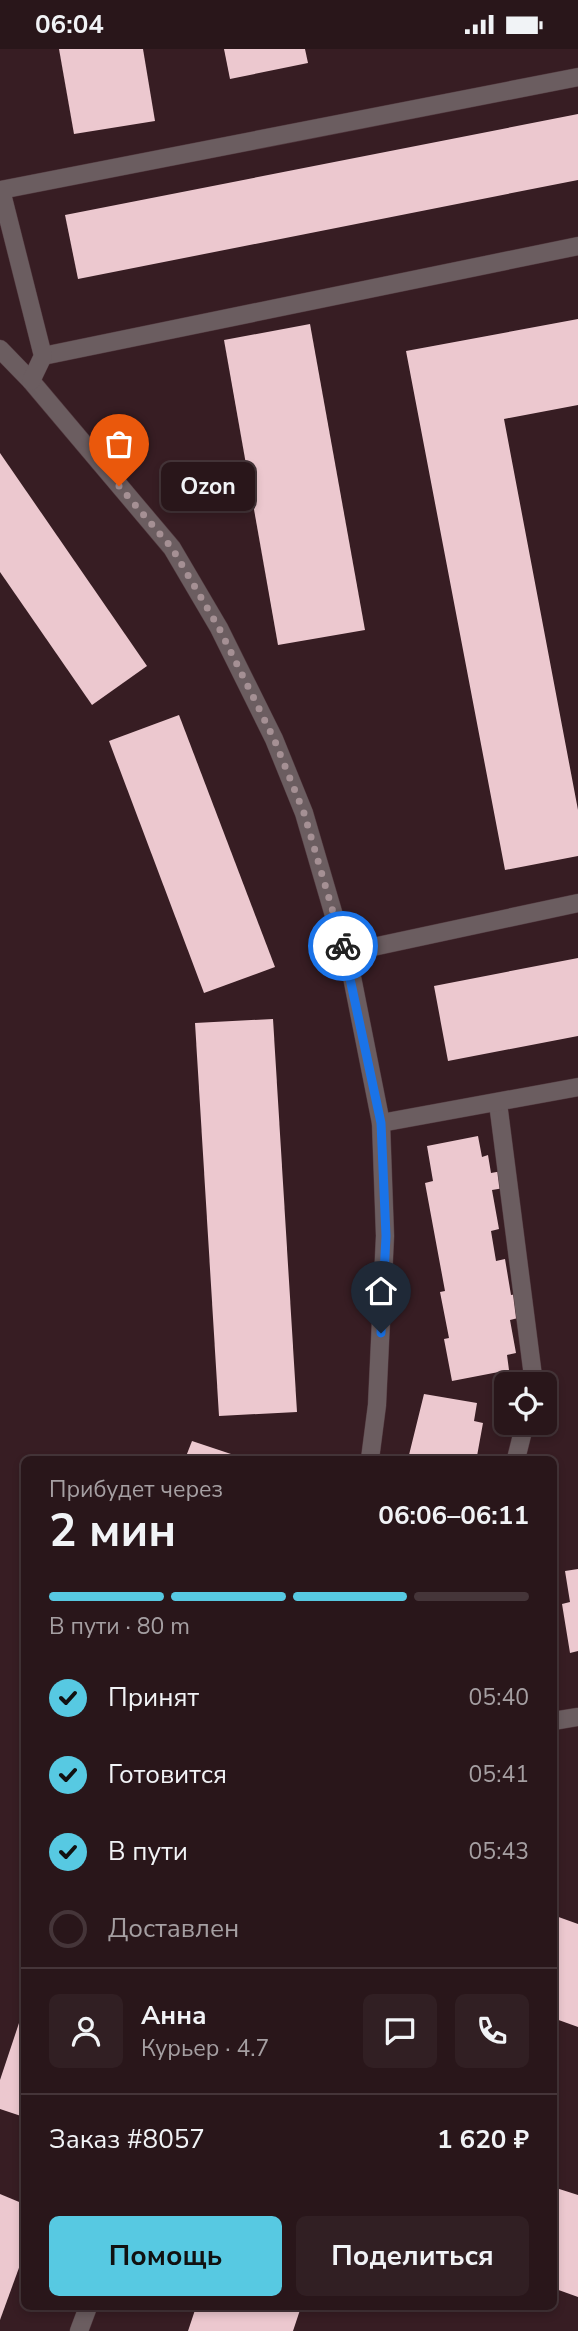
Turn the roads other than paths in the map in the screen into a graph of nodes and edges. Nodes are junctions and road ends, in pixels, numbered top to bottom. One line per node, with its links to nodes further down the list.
1 (578, 77): 4 (street)
2 (578, 246): 4 (street)
3 (0, 349): 5 (street)
4 (43, 356): 5 (street)
5 (31, 381): 7 (street)
6 (578, 903): 7 (street)
7 (345, 953): 10 (street)
8 (578, 1087): 9 (street)
9 (498, 1103): 10 (street); 11 (street)
10 (381, 1123): 13 (street)
11 (532, 1372)
12 (522, 1435): 14 (street)
13 (370, 1456)
14 (517, 1456)
15 (578, 1717): 16 (street)
16 (557, 1720)
17 (87, 2310): 18 (street)
18 (79, 2331)

